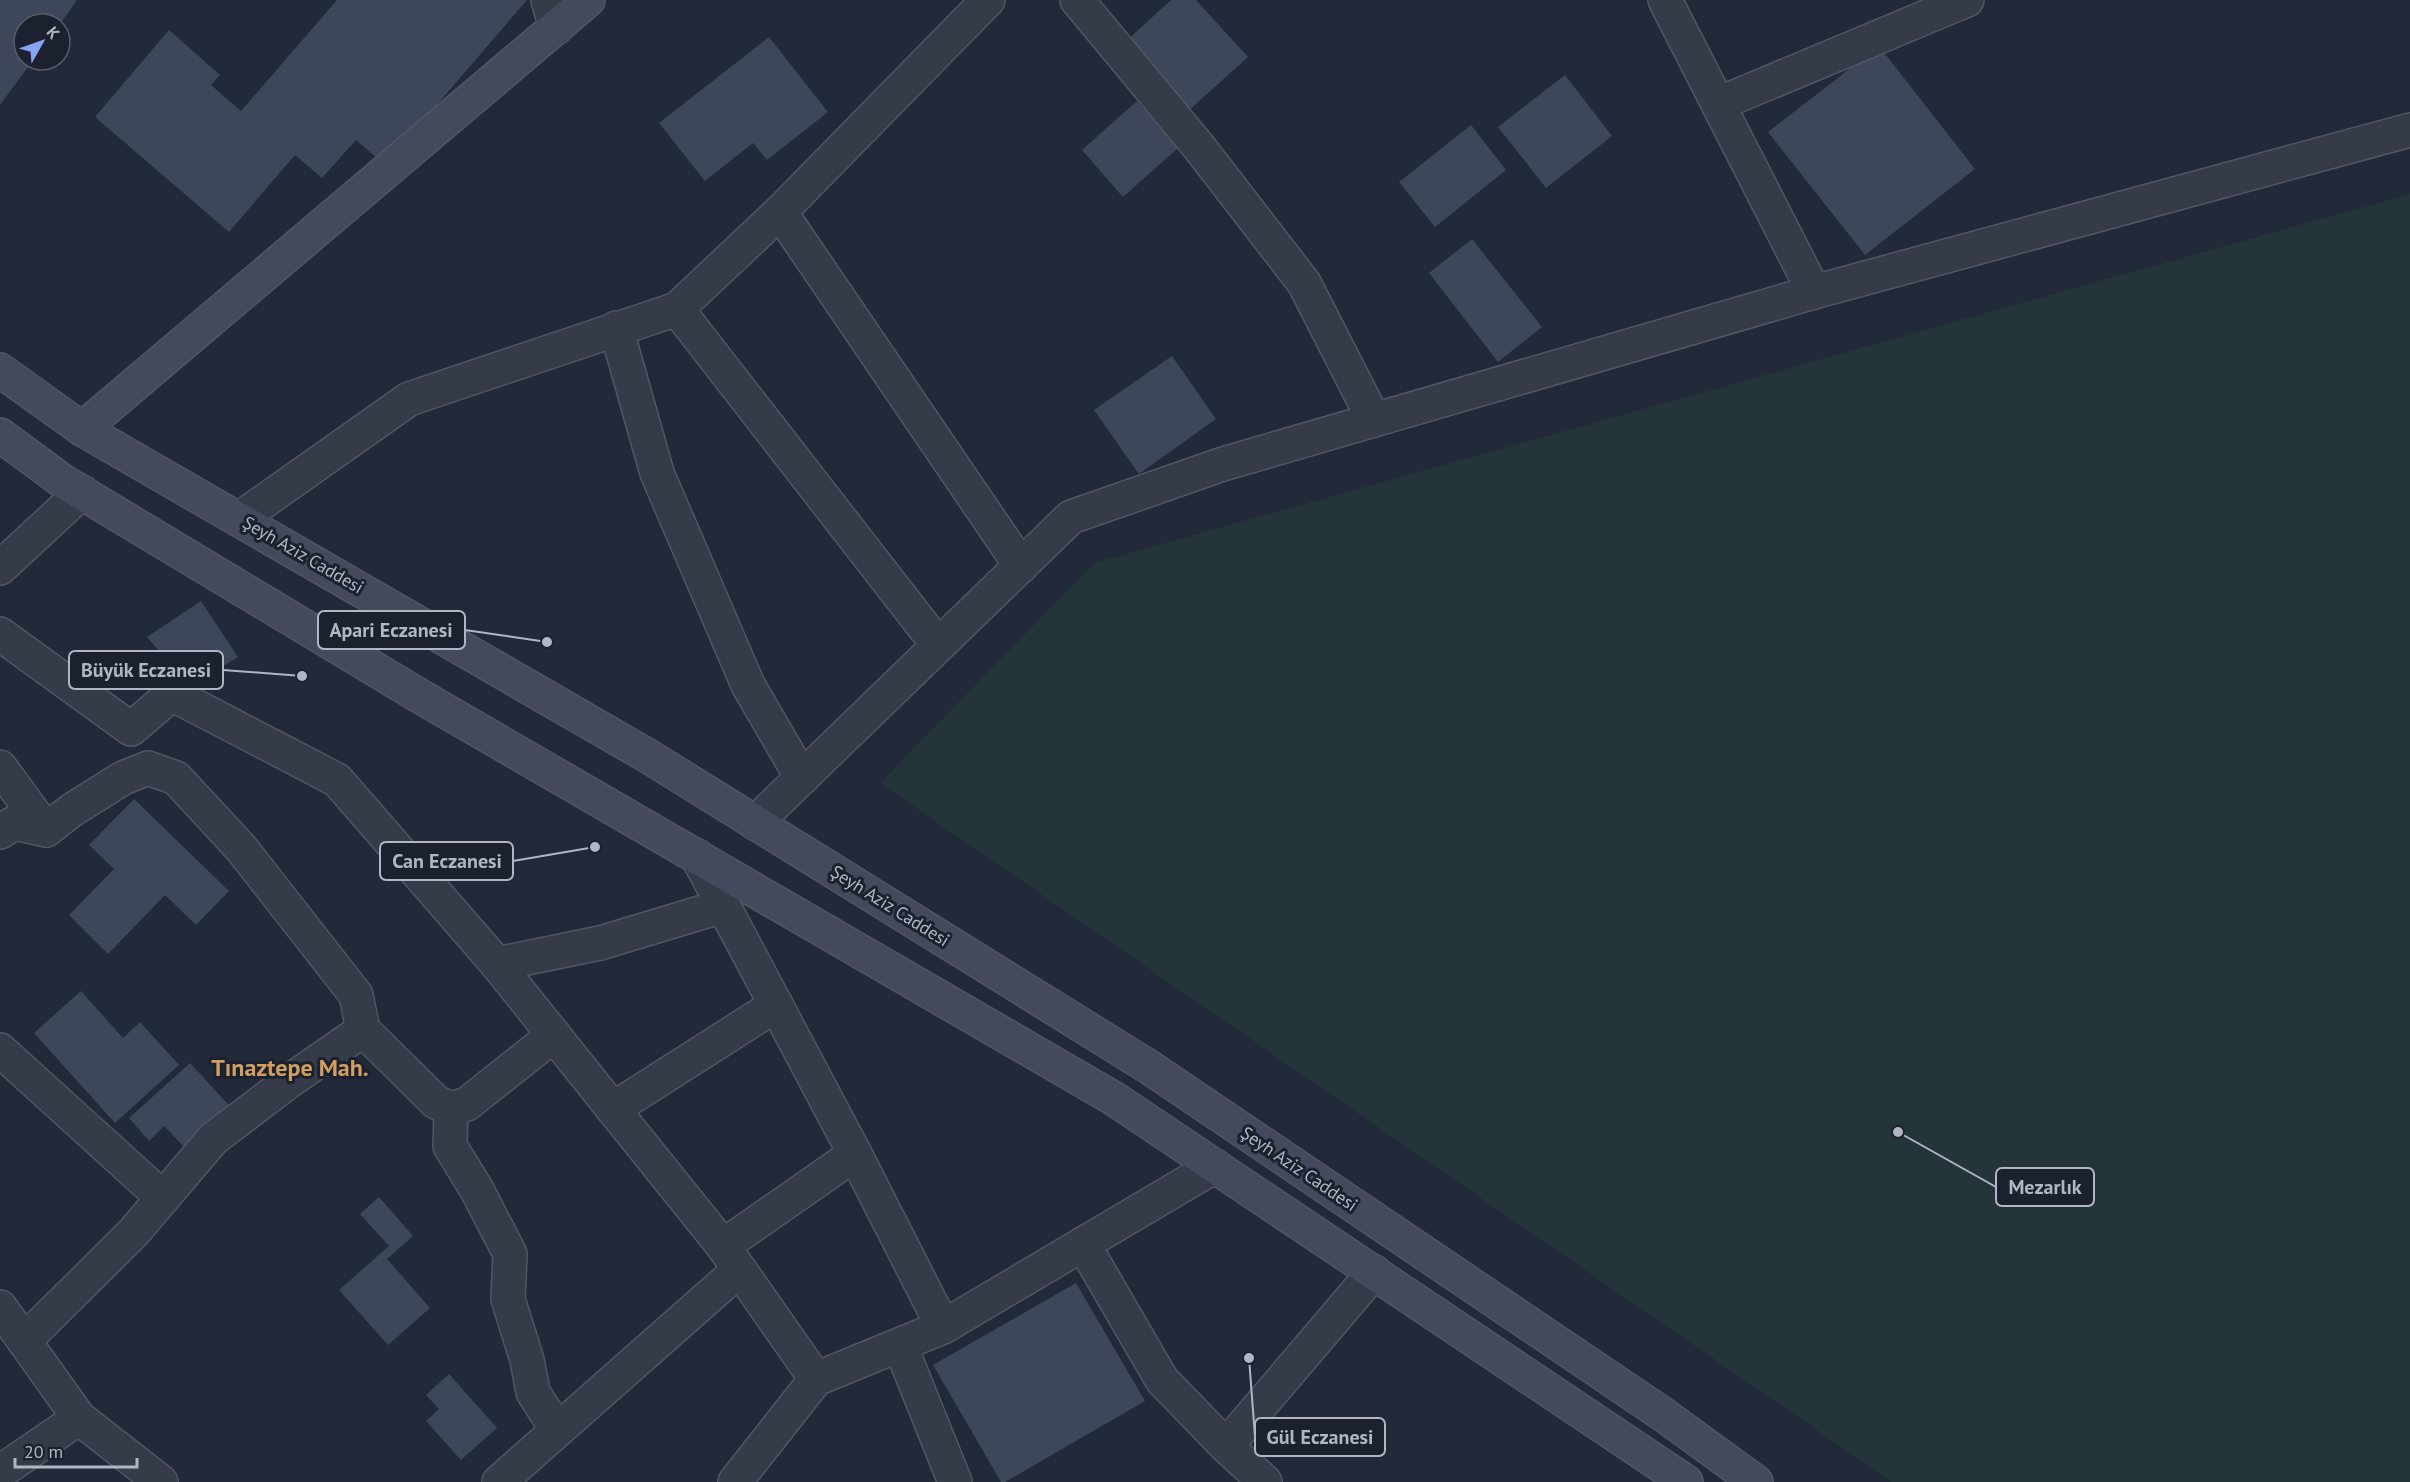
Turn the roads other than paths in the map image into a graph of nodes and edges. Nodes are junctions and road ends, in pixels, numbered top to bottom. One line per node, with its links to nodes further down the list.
1 (588, 0): 6 (main road)
2 (988, 0): 9 (street)
3 (1077, 0): 14 (street)
4 (1665, 0): 7 (street)
5 (1967, 0): 7 (street)
6 (552, 14): 15 (main road)
7 (1718, 104): 10 (street)
8 (2410, 130): 10 (street)
9 (780, 212): 11 (street); 19 (street)
10 (1814, 292): 14 (street)
11 (677, 309): 12 (street); 22 (street)
12 (616, 328): 18 (street); 24 (street)
13 (0, 370): 15 (main road, Şeyh Aziz Caddesi)
14 (1374, 420): 19 (street)
15 (82, 429): 18 (main road, Şeyh Aziz Caddesi)
16 (0, 435): 17 (main road)
17 (82, 492): 20 (street); 28 (main road)
18 (239, 519): 25 (main road, Şeyh Aziz Caddesi)
19 (1021, 566): 22 (street)
20 (0, 568)
21 (0, 634): 30 (street)
22 (938, 645): 24 (street)
23 (0, 767): 26 (street)
24 (802, 778): 25 (street)
25 (756, 823): 58 (main road, Şeyh Aziz Caddesi)
26 (46, 830): 27 (street); 32 (street)
27 (0, 832)
28 (697, 856): 29 (street); 38 (main road)
29 (723, 906): 30 (street); 31 (street)
30 (497, 964): 33 (street)
31 (777, 1005): 36 (street); 37 (street)
32 (363, 1030): 35 (street); 39 (street)
33 (554, 1035): 35 (street); 36 (street)
34 (0, 1050): 39 (street)
35 (451, 1108): 49 (street)
36 (613, 1109): 41 (street)
37 (855, 1154): 41 (street); 44 (street)
38 (1215, 1166): 40 (street); 42 (main road)
39 (163, 1198): 45 (street)
40 (1083, 1244): 44 (street); 50 (street)
41 (731, 1258): 47 (street); 49 (street)
42 (1374, 1272): 50 (street); 57 (main road)
43 (0, 1307): 45 (street)
44 (943, 1327): 46 (street)
45 (24, 1341): 48 (street)
46 (900, 1345): 47 (street); 55 (street)
47 (816, 1379): 54 (street)
48 (79, 1418): 51 (street); 52 (street)
49 (557, 1430): 53 (street)
50 (1227, 1446): 56 (street)
51 (0, 1472)
52 (161, 1482)
53 (500, 1482)
54 (735, 1482)
55 (955, 1482)
56 (1265, 1482)
57 (1686, 1482)
58 (1756, 1482)

